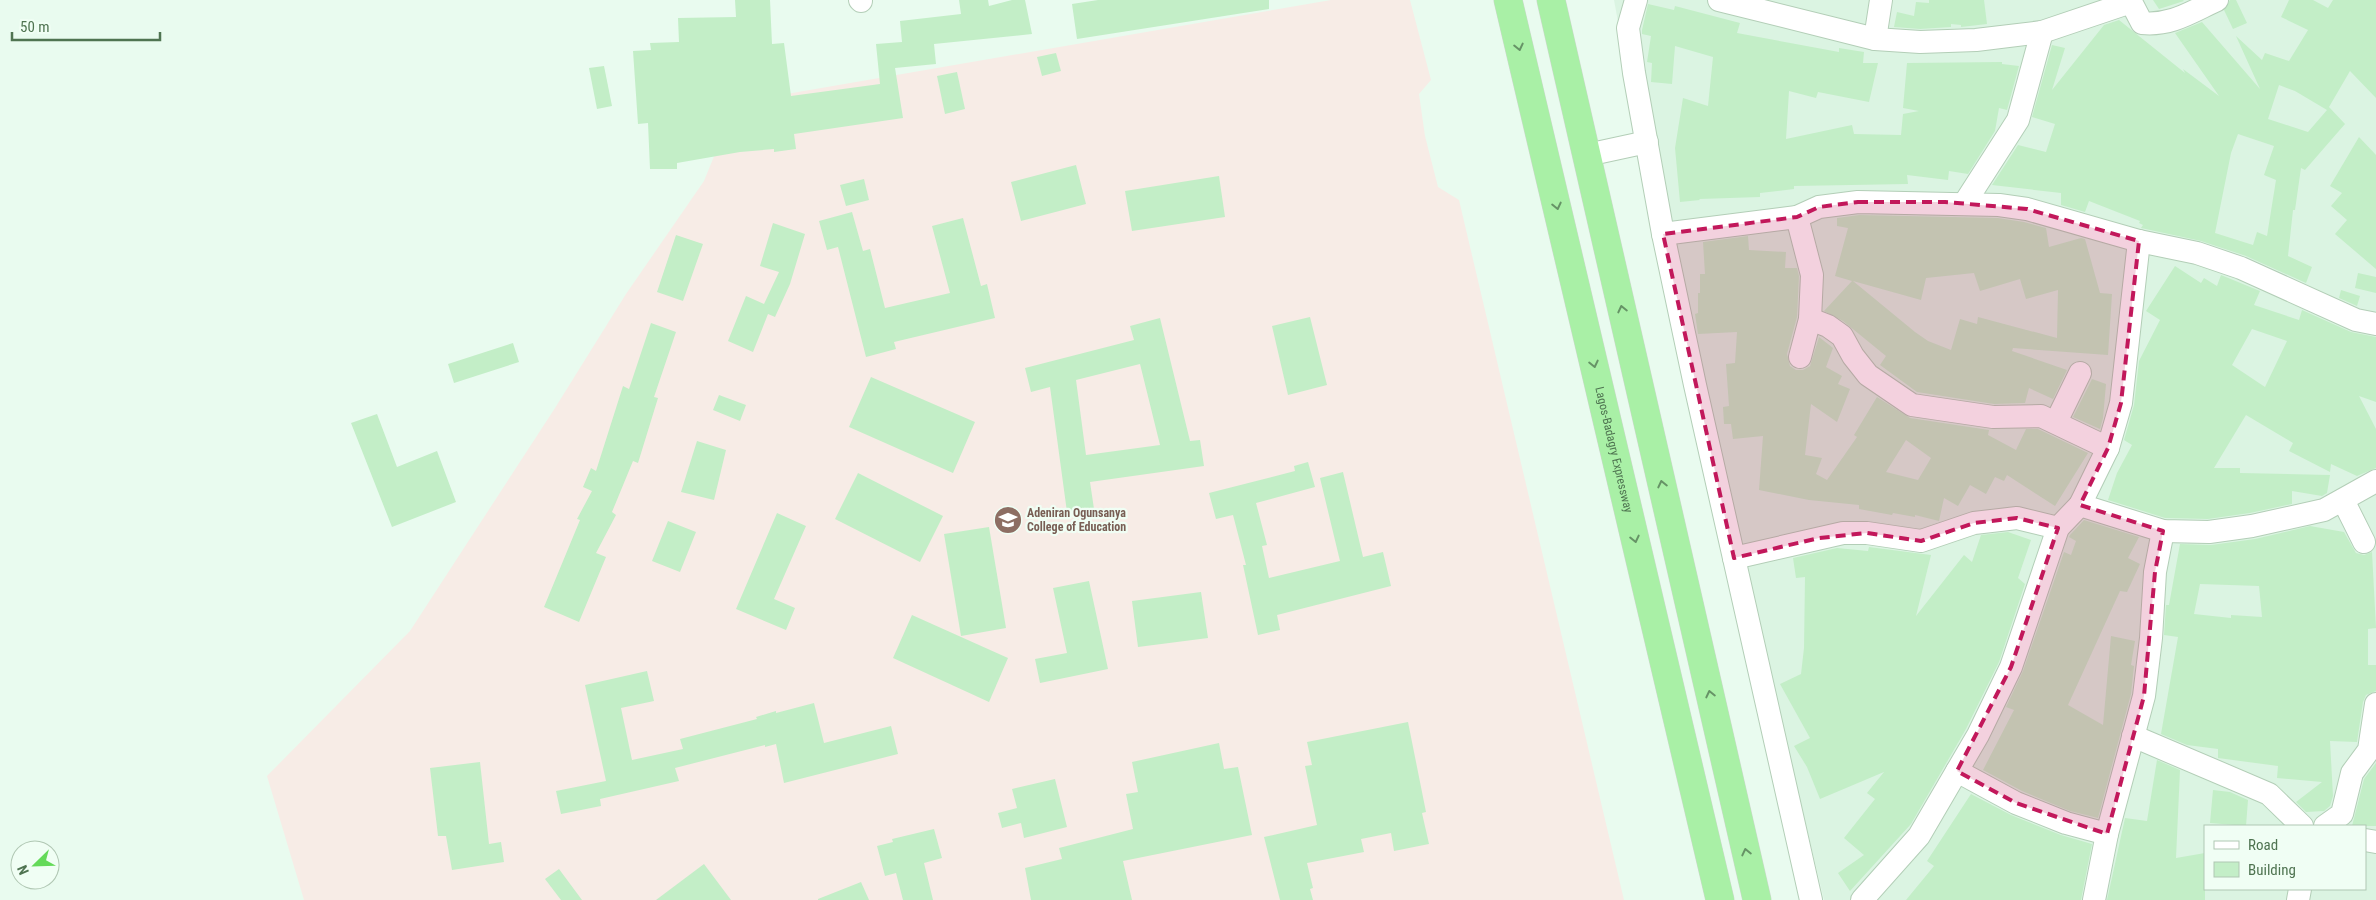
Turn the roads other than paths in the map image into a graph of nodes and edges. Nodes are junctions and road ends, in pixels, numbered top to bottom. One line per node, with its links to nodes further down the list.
1 (1508, 0): 35 (highway, Lagos-Badagry Expressway, one-way to 35)
2 (1551, 0): 11 (highway)
3 (1636, 0): 10 (street)
4 (1719, 0): 9 (street)
5 (1881, 0): 9 (street)
6 (2217, 0): 7 (street)
7 (2130, 1): 8 (street)
8 (2042, 32): 9 (street); 12 (street)
9 (1875, 39)
10 (1647, 142): 11 (street); 14 (street)
11 (1587, 155): 36 (highway, one-way to 11)
12 (1964, 204): 13 (street); 15 (street)
13 (1797, 217): 14 (street); 16 (street)
14 (1663, 234): 28 (street)
15 (2139, 241): 17 (street); 21 (street)
16 (1810, 319): 18 (street); 20 (street)
17 (2376, 324)
18 (1800, 357)
19 (2080, 373): 20 (street)
20 (2056, 422): 21 (street)
21 (2108, 448): 24 (street)
22 (2376, 481): 23 (street)
23 (2343, 500): 26 (street); 27 (street)
24 (2080, 505): 25 (street); 26 (street)
25 (2058, 528): 28 (street); 31 (street)
26 (2163, 532): 30 (street)
27 (2364, 542)
28 (1734, 558): 37 (street)
29 (2376, 704): 33 (street)
30 (2133, 736): 32 (street); 34 (street)
31 (1957, 771): 34 (street); 38 (street)
32 (2301, 825)
33 (2326, 825)
34 (2107, 834): 39 (street)
35 (1720, 900)
36 (1757, 900)
37 (1811, 900)
38 (1862, 900)
39 (2094, 900)

